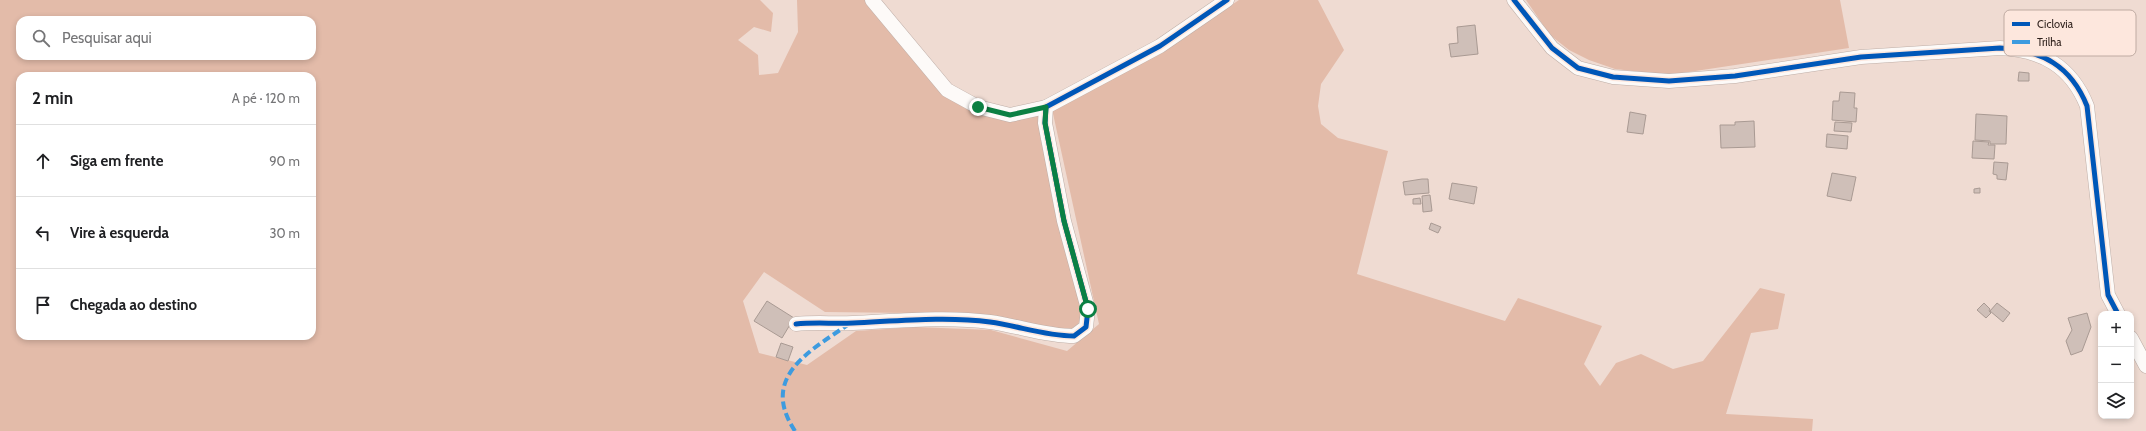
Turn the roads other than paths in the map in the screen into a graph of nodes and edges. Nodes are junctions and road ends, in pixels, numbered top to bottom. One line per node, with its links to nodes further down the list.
1 (872, 0): 6 (street)
2 (1227, 0): 6 (street)
3 (1514, 0): 4 (street)
4 (2004, 48)
5 (2039, 56): 7 (street)
6 (1046, 107): 8 (street)
7 (2116, 311)
8 (796, 324)
9 (2134, 344): 10 (street)
10 (2146, 366)

